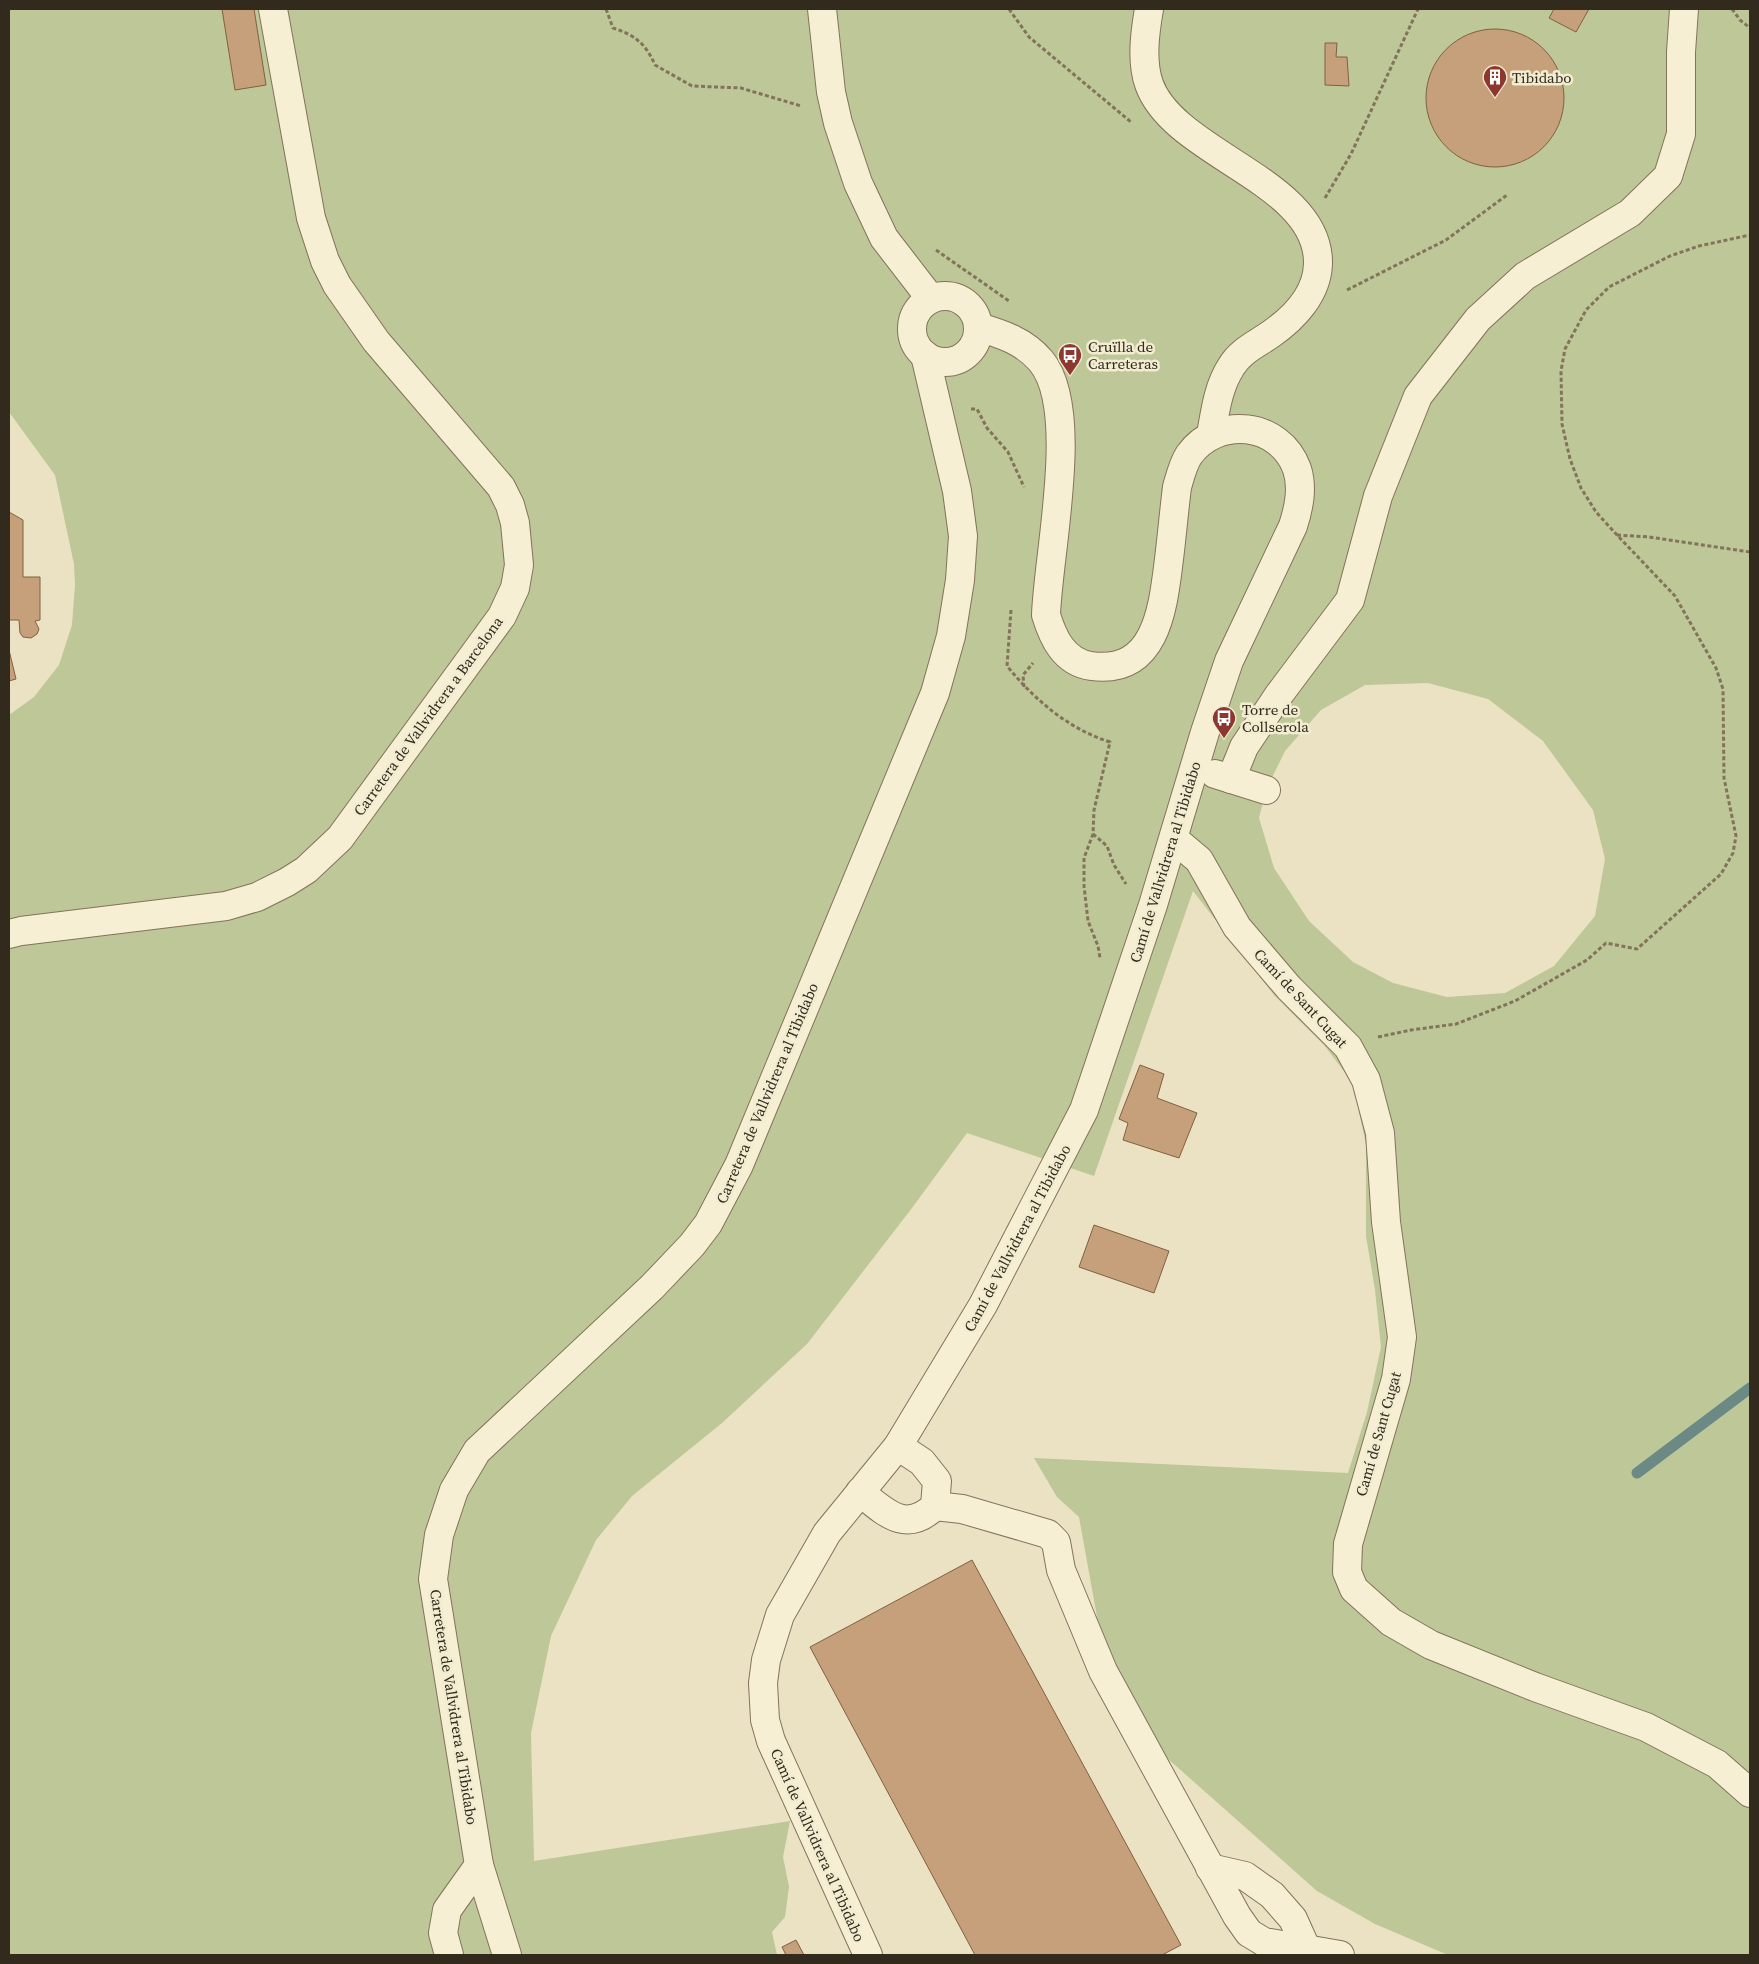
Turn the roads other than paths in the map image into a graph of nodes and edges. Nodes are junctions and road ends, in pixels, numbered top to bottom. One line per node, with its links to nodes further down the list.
1 (273, 9): 13 (street, Carretera de Vallvidrera a Barcelona)
2 (822, 9): 5 (street)
3 (1149, 9): 8 (street)
4 (1684, 9): 10 (street)
5 (932, 299): 6 (street); 7 (street)
6 (978, 327): 7 (street); 8 (street, Camí de Vallvidrera al Tibidabo)
7 (925, 355): 18 (street, Carretera de Vallvidrera al Tibidabo)
8 (1212, 435): 9 (street, Camí de Vallvidrera al Tibidabo)
9 (1194, 767): 10 (street); 12 (street, Camí de Vallvidrera al Tibidabo)
10 (1231, 779): 11 (street)
11 (1266, 790)
12 (1174, 839): 14 (street, Camí de Vallvidrera al Tibidabo); 17 (street, Camí de Sant Cugat)
13 (9, 934)
14 (898, 1446): 15 (street, Camí de Vallvidrera al Tibidabo); 16 (street)
15 (860, 1492): 16 (street); 23 (street, Camí de Vallvidrera al Tibidabo)
16 (935, 1506): 19 (street)
17 (1750, 1793)
18 (479, 1864): 21 (street); 22 (street, Carretera de Vallvidrera al Tibidabo)
19 (1210, 1868): 20 (street); 20 (street)
20 (1306, 1948): 24 (street)
21 (449, 1955)
22 (507, 1955)
23 (868, 1955)
24 (1340, 1955)

